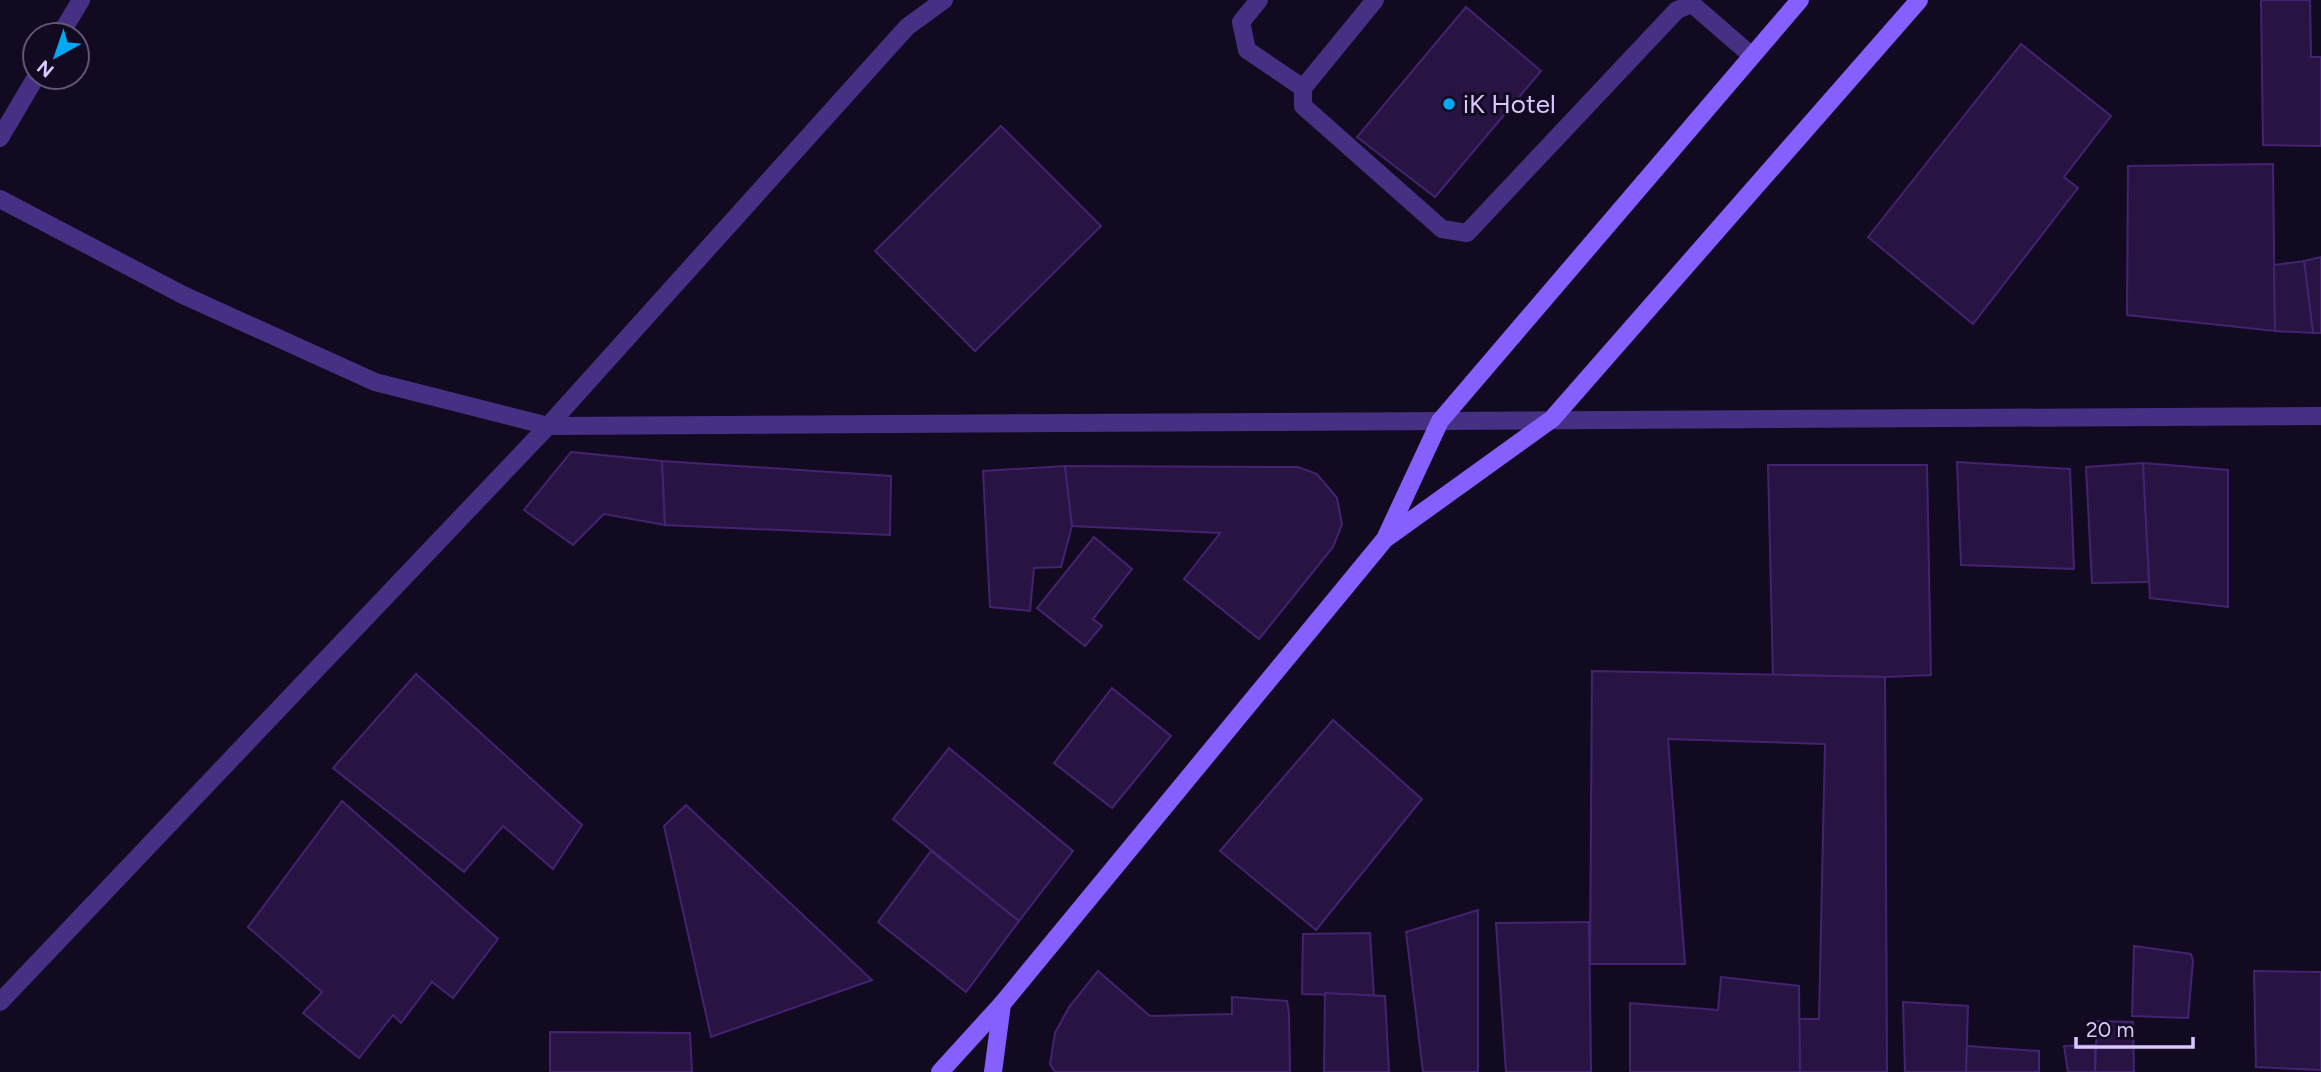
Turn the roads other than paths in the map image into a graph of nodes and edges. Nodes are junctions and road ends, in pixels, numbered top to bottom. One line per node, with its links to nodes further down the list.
1 (81, 0): 7 (street)
2 (944, 0): 16 (street)
3 (1259, 0): 9 (street)
4 (1375, 0): 9 (street)
5 (1800, 0): 8 (main road)
6 (1919, 0): 14 (main road)
7 (68, 21)
8 (1752, 56): 9 (street); 15 (main road)
9 (1303, 88)
10 (28, 91): 11 (street)
11 (0, 138)
12 (0, 199): 16 (street)
13 (2321, 416): 14 (street)
14 (1552, 419): 15 (street); 17 (main road)
15 (1440, 421): 16 (street); 17 (main road)
16 (548, 426): 18 (street)
17 (1385, 539): 19 (main road)
18 (0, 1002)
19 (1002, 1004): 20 (main road); 21 (main road)
20 (940, 1072)
21 (993, 1072)

